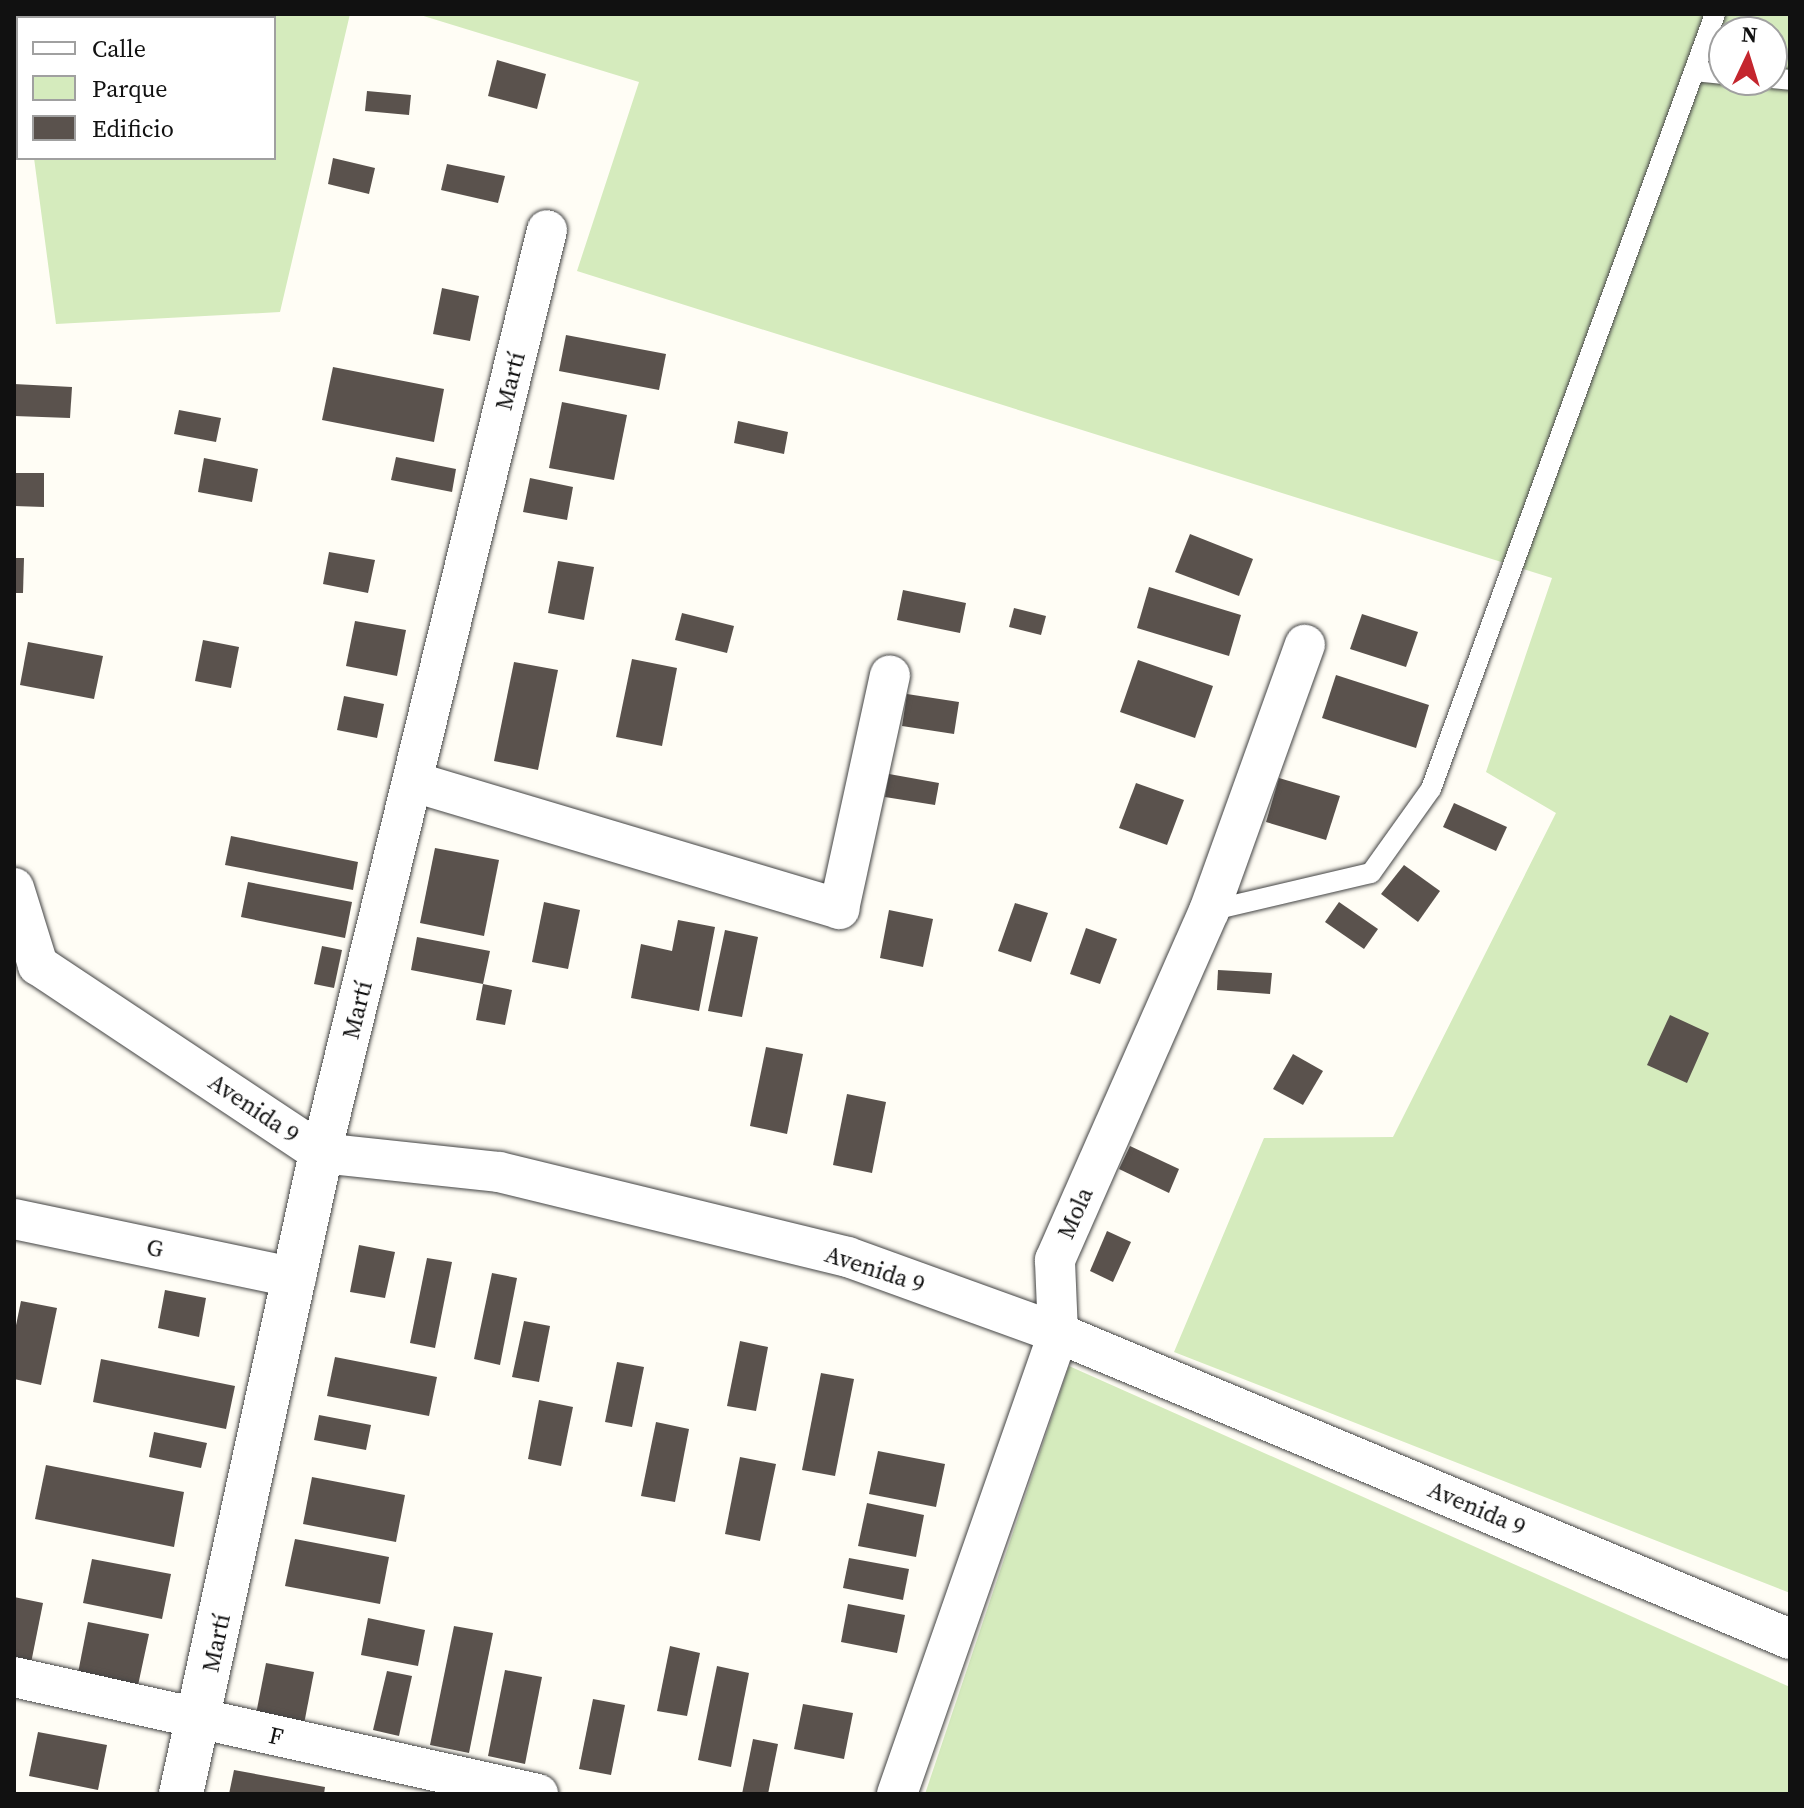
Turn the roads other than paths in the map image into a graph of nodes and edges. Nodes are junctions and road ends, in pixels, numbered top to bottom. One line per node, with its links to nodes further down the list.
1 (1715, 14): 2 (lane)
2 (1694, 71): 3 (lane); 9 (lane)
3 (1708, 72)
4 (547, 230): 7 (street, Martí)
5 (1305, 645): 9 (street, Mola)
6 (890, 676): 7 (street)
7 (414, 782): 10 (street, Martí)
8 (14, 888): 10 (street, Avenida 9)
9 (1209, 911): 13 (street, Mola)
10 (321, 1153): 12 (street, Martí); 13 (street, Avenida 9)
11 (14, 1219): 12 (street, G)
12 (296, 1278): 16 (street, Martí)
13 (1058, 1333): 14 (street, Avenida 9); 19 (street, Mola)
14 (1790, 1639)
15 (14, 1677): 16 (street, F)
16 (199, 1719): 17 (street, Martí); 18 (street, F)
17 (181, 1794)
18 (538, 1794)
19 (897, 1794)

